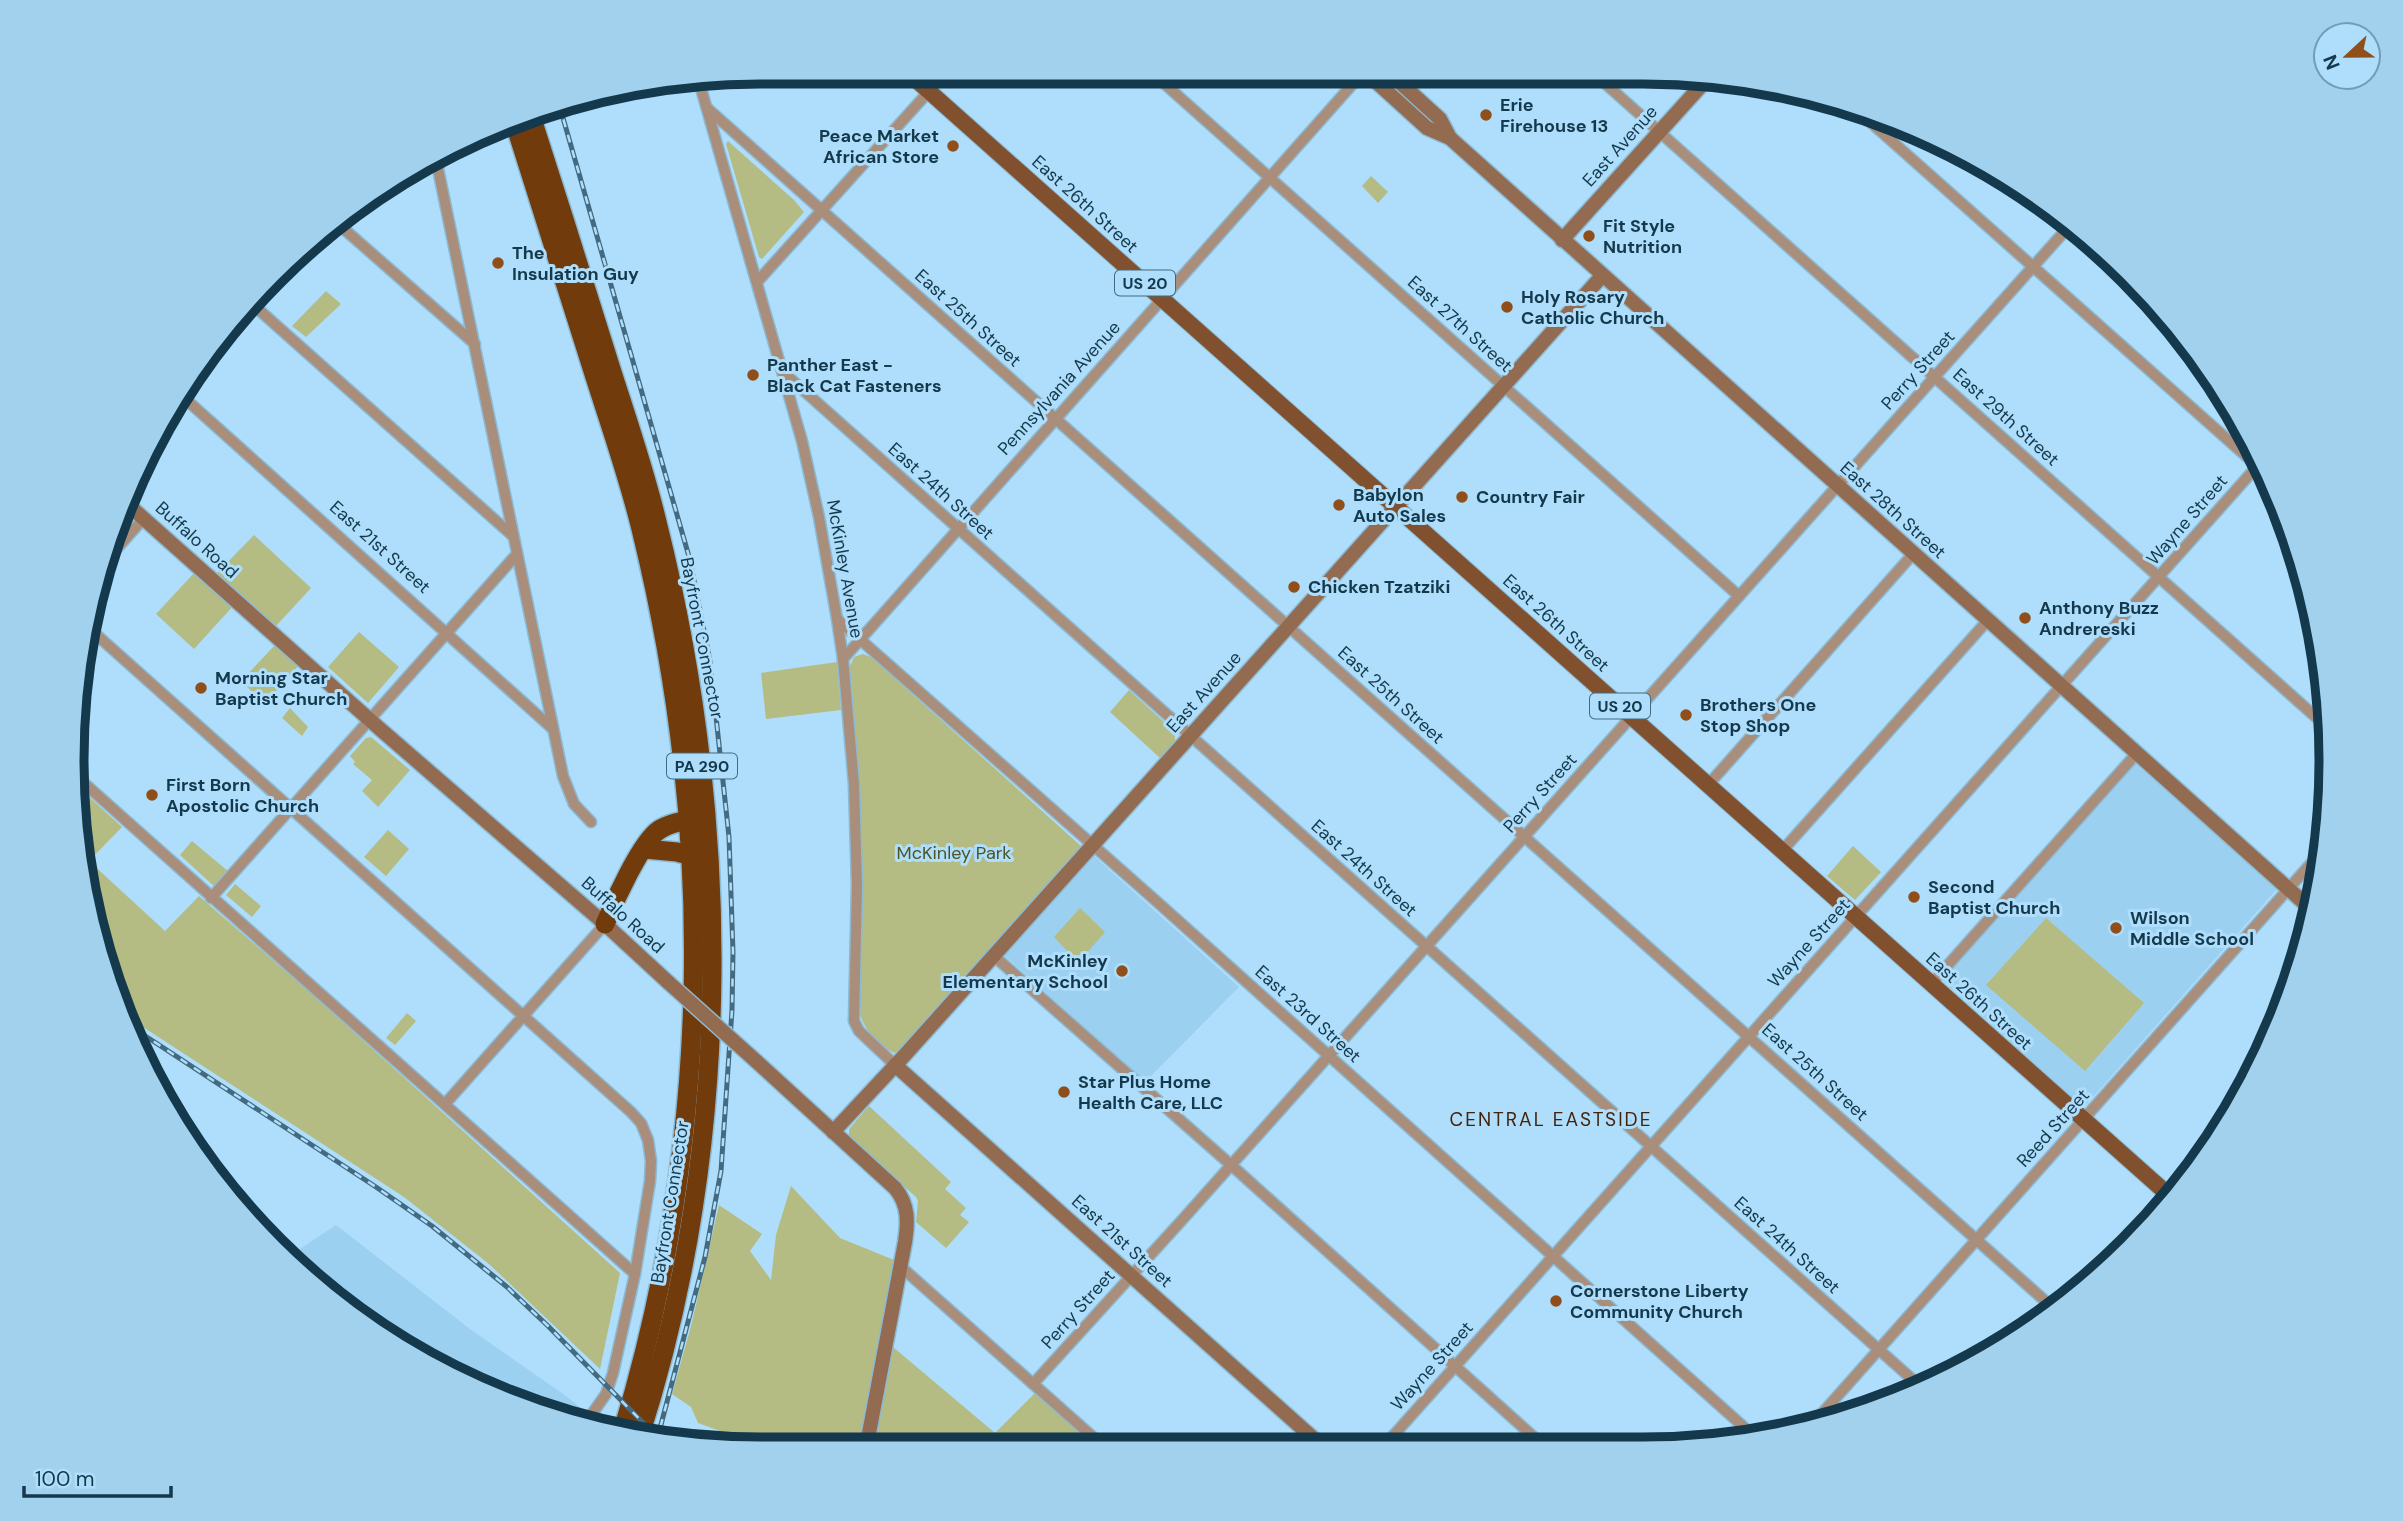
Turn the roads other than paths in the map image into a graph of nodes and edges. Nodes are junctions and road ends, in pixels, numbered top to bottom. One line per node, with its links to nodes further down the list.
1 (921, 84): 10 (main road, East 26th Street / US 20)
2 (935, 84): 10 (street)
3 (1165, 84): 18 (street, East 27th Street)
4 (1353, 84): 18 (street, Pennsylvania Avenue)
5 (1378, 84): 16 (street, East 28th Street)
6 (1402, 84): 16 (street, East 28th Street)
7 (1606, 84): 15 (street, East 29th Street)
8 (1700, 86): 15 (street, East Avenue)
9 (701, 87): 11 (street, McKinley Avenue)
10 (929, 91): 19 (street); 26 (main road, East 26th Street / US 20)
11 (707, 108): 19 (street, East 25th Street); 25 (street, McKinley Avenue)
12 (533, 124): 64 (highway, Bayfront Connector / PA 290)
13 (1874, 125): 23 (street)
14 (517, 130): 64 (highway, Bayfront Connector / PA 290)
15 (1659, 131): 22 (street, East Avenue); 30 (street, East 29th Street)
16 (1450, 138): 22 (street, East 28th Street)
17 (438, 167): 28 (street)
18 (1270, 177): 26 (street, Pennsylvania Avenue); 31 (street, East 27th Street)
19 (822, 211): 25 (street); 33 (street, East 25th Street)
20 (343, 228): 28 (street)
21 (2064, 232): 23 (street, Perry Street)
22 (1562, 240): 24 (street, East 28th Street)
23 (2033, 267): 30 (street, Perry Street); 34 (street)
24 (1602, 276): 31 (street, East Avenue); 36 (street, East 28th Street)
25 (757, 282): 29 (street, McKinley Avenue)
26 (1162, 299): 33 (street, Pennsylvania Avenue); 37 (main road, East 26th Street / US 20)
27 (258, 308): 41 (street)
28 (475, 344): 41 (street)
29 (784, 373): 40 (street, East 24th Street); 47 (street, McKinley Avenue)
30 (1935, 377): 36 (street, Perry Street); 45 (street, East 29th Street)
31 (1504, 386): 37 (street, East Avenue); 46 (street, East 27th Street)
32 (188, 401): 50 (street, East 21st Street)
33 (1055, 419): 40 (street, Pennsylvania Avenue); 49 (street, East 25th Street)
34 (2244, 452)
35 (2255, 474): 45 (street, Wayne Street)
36 (1837, 486): 44 (street, East 28th Street); 46 (street, Perry Street)
37 (1395, 506): 49 (street, East Avenue); 55 (main road, East 26th Street / US 20)
38 (133, 508): 39 (street, Buffalo Road)
39 (144, 518): 42 (street); 57 (street, Buffalo Road)
40 (957, 529): 52 (street, Pennsylvania Avenue); 59 (street, East 24th Street)
41 (513, 536): 43 (street)
42 (119, 546)
43 (517, 554): 50 (street); 58 (street)
44 (1913, 554): 48 (street, East 28th Street); 62 (street)
45 (2160, 578): 54 (street, Wayne Street); 56 (street, East 29th Street)
46 (1739, 596): 55 (street, Perry Street)
47 (837, 619): 52 (street, East 23rd Street); 53 (street, McKinley Avenue)
48 (1988, 620): 54 (street, East 28th Street); 69 (street)
49 (1288, 626): 59 (street, East Avenue); 66 (street, East 25th Street)
50 (446, 633): 57 (street); 58 (street, East 21st Street)
51 (96, 634): 63 (street)
52 (859, 639): 53 (street, Pennsylvania Avenue); 67 (street, East 23rd Street)
53 (843, 659): 83 (street, McKinley Avenue)
54 (2062, 686): 60 (street, East 28th Street); 75 (street, Wayne Street)
55 (1632, 717): 62 (main road, East 26th Street / US 20); 66 (street, Perry Street)
56 (2318, 719)
57 (369, 720): 63 (street); 76 (street, Buffalo Road)
58 (553, 729): 65 (street)
59 (1190, 737): 67 (street, East Avenue); 77 (street, East 24th Street)
60 (2137, 753): 72 (street, East 28th Street); 79 (street)
61 (85, 784): 73 (street)
62 (1708, 785): 69 (main road, East 26th Street / US 20)
63 (290, 808): 73 (street); 80 (street)
64 (699, 819): 68 (highway); 70 (highway, Bayfront Connector / PA 290); 103 (highway, Bayfront Connector / PA 290)
65 (591, 822)
66 (1524, 837): 77 (street, Perry Street); 81 (street, East 25th Street)
67 (1093, 845): 78 (street, East Avenue); 82 (street, East 23rd Street)
68 (645, 849): 70 (highway); 76 (highway)
69 (1782, 851): 75 (main road, East 26th Street / US 20)
70 (692, 856): 102 (highway, Bayfront Connector / PA 290)
71 (2311, 864): 72 (street, Reed Street)
72 (2289, 889): 74 (street, East 28th Street); 85 (street, Reed Street)
73 (212, 898): 84 (street)
74 (2304, 902)
75 (1856, 917): 79 (main road, East 26th Street / US 20); 81 (street, Wayne Street)
76 (605, 924): 80 (street); 86 (street, Buffalo Road, bridge)
77 (1426, 947): 82 (street, Perry Street); 87 (street, East 24th Street)
78 (994, 956): 83 (street, East Avenue); 88 (street)
79 (1931, 984): 85 (main road, East 26th Street / US 20)
80 (525, 1015): 84 (street); 93 (street)
81 (1749, 1037): 87 (street, Wayne Street); 90 (street, East 25th Street)
82 (1329, 1056): 88 (street, Perry Street); 91 (street, East 23rd Street)
83 (895, 1065): 86 (street, East Avenue); 94 (street, East 21st Street)
84 (445, 1104): 93 (street)
85 (2084, 1119): 89 (main road, East 26th Street / US 20); 90 (street, Reed Street)
86 (833, 1132): 92 (street, Buffalo Road)
87 (1651, 1147): 91 (street, Wayne Street); 96 (street, East 24th Street)
88 (1231, 1165): 94 (street, Perry Street); 97 (street)
89 (2164, 1191)
90 (1977, 1240): 95 (street, East 25th Street); 96 (street, Reed Street)
91 (1553, 1257): 97 (street, Wayne Street); 104 (street, East 23rd Street)
92 (900, 1266): 99 (street); 105 (street, Buffalo Road)
93 (635, 1274): 101 (street)
94 (1132, 1276): 99 (street, Perry Street); 107 (street, East 21st Street)
95 (2047, 1302)
96 (1879, 1350): 98 (street, East 24th Street); 100 (street, Reed Street)
97 (1455, 1367): 108 (street, Wayne Street); 109 (street)
98 (1913, 1380)
99 (1033, 1384): 106 (street)
100 (1823, 1412)
101 (592, 1416)
102 (625, 1423)
103 (642, 1426)
104 (1746, 1429)
105 (868, 1437)
106 (1093, 1437)
107 (1312, 1437)
108 (1392, 1437)
109 (1534, 1437)

